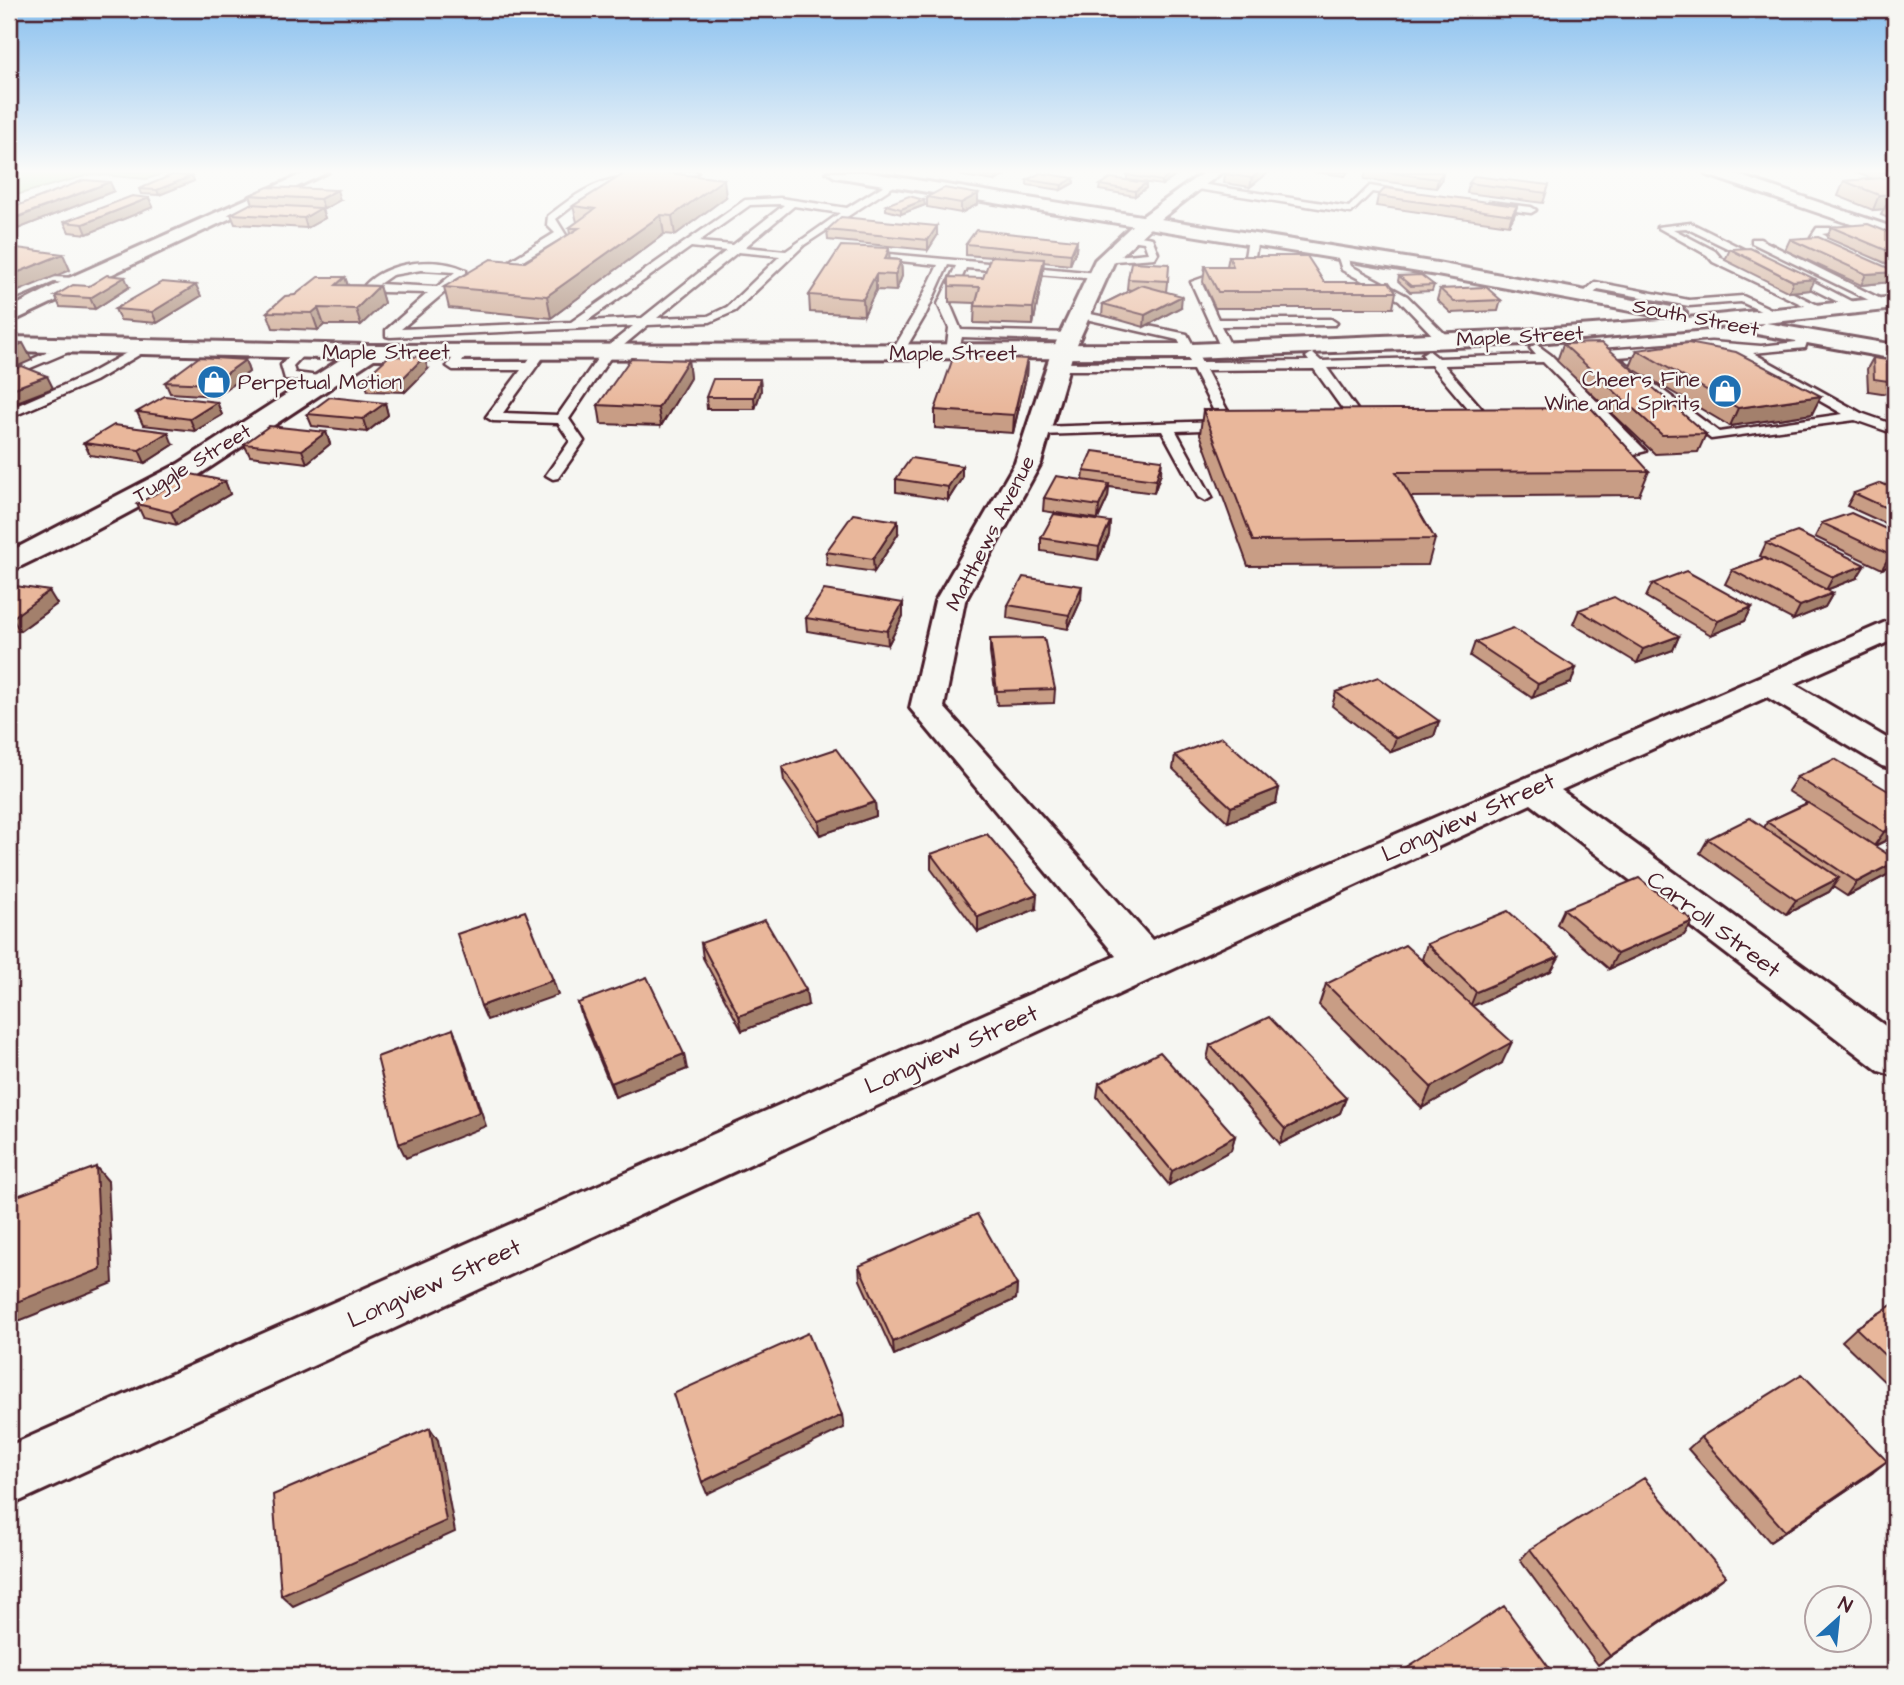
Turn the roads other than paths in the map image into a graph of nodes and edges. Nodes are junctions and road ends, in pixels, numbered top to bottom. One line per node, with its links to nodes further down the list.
1 (145, 251): 24 (street)
2 (533, 251): 25 (lane)
3 (679, 251): 41 (lane)
4 (734, 251): 39 (lane)
5 (753, 251): 16 (lane)
6 (793, 251): 16 (lane)
7 (1116, 251): 21 (street, Matthews Avenue)
8 (1152, 251): 21 (lane)
9 (1251, 251): 38 (lane)
10 (1325, 251): 15 (street, South Street)
11 (1707, 251): 33 (lane)
12 (1740, 251): 20 (lane)
13 (1777, 251): 30 (lane)
14 (1848, 251): 23 (lane)
15 (1340, 253): 26 (street, South Street); 47 (lane)
16 (789, 254): 39 (lane)
17 (867, 255): 18 (lane)
18 (944, 262): 19 (lane); 64 (lane)
19 (962, 264): 21 (lane); 49 (lane)
20 (1768, 264)
21 (1101, 268): 34 (street, Matthews Avenue)
22 (1780, 269): 32 (lane)
23 (1895, 273)
24 (78, 281): 29 (lane); 36 (street)
25 (484, 281)
26 (1551, 289): 28 (street, South Street); 43 (street)
27 (440, 290): 27 (lane); 44 (lane)
28 (1586, 296): 35 (lane); 37 (street, South Street)
29 (9, 298)
30 (1890, 303): 32 (street, Maple Street)
31 (438, 307): 44 (lane)
32 (1856, 307): 33 (street, Maple Street)
33 (1820, 311): 35 (street, Maple Street); 54 (street)
34 (1081, 314): 62 (street, Matthews Avenue); 67 (lane)
35 (1778, 315): 37 (street, Maple Street)
36 (9, 317)
37 (1720, 321): 42 (street, Maple Street); 45 (street, South Street)
38 (1217, 322): 40 (lane); 57 (lane)
39 (643, 323): 41 (lane); 61 (lane)
40 (1331, 323)
41 (571, 326): 44 (lane)
42 (1681, 326): 43 (street, Maple Street); 51 (lane)
43 (1614, 330): 46 (street, Maple Street); 59 (lane)
44 (390, 333): 60 (lane)
45 (1803, 336): 54 (street, South Street); 55 (lane)
46 (1525, 337): 47 (street, Maple Street); 65 (lane)
47 (1445, 341): 48 (street, Maple Street)
48 (1417, 342): 53 (street, Maple Street); 68 (lane)
49 (954, 343): 62 (street, Maple Street); 64 (street, Maple Street)
50 (9, 344): 52 (street, Maple Street)
51 (1711, 346): 55 (lane); 59 (lane)
52 (69, 347): 56 (street, Maple Street); 70 (lane)
53 (1304, 347): 57 (street, Maple Street); 69 (lane)
54 (1865, 347): 63 (street, South Street)
55 (1735, 348): 75 (lane)
56 (143, 349): 58 (street, Maple Street); 72 (lane)
57 (1227, 350): 67 (street, Maple Street)
58 (301, 351): 60 (street, Maple Street); 71 (lane)
59 (1646, 351): 75 (lane)
60 (369, 352): 66 (street, Maple Street); 71 (street, Tuggle Street)
61 (608, 352): 64 (street, Maple Street); 66 (street, Maple Street); 77 (lane)
62 (1063, 352): 67 (street, Maple Street); 81 (street, Matthews Avenue)
63 (1895, 352)
64 (897, 353)
65 (1547, 358): 68 (lane); 73 (lane)
66 (536, 359): 77 (lane)
67 (1196, 359): 69 (lane); 79 (lane)
68 (1434, 361): 69 (lane); 76 (lane)
69 (1318, 365): 78 (lane)
70 (9, 373)
71 (323, 380): 85 (street, Tuggle Street)
72 (9, 414)
73 (1603, 414): 74 (lane); 82 (lane)
74 (1579, 415)
75 (1856, 416): 80 (lane)
76 (1482, 418)
77 (562, 419): 83 (lane)
78 (1358, 422)
79 (1167, 427): 81 (lane); 84 (lane)
80 (1895, 430)
81 (1039, 431): 90 (street, Matthews Avenue)
82 (1639, 451)
83 (553, 475)
84 (1205, 497)
85 (9, 563)
86 (1895, 627): 87 (street, Longview Street)
87 (1770, 684): 88 (street); 89 (street, Longview Street)
88 (1895, 758)
89 (1534, 788): 90 (street, Longview Street); 91 (street, Carroll Street)
90 (1144, 961): 92 (street, Longview Street)
91 (1895, 1058)
92 (9, 1476)

